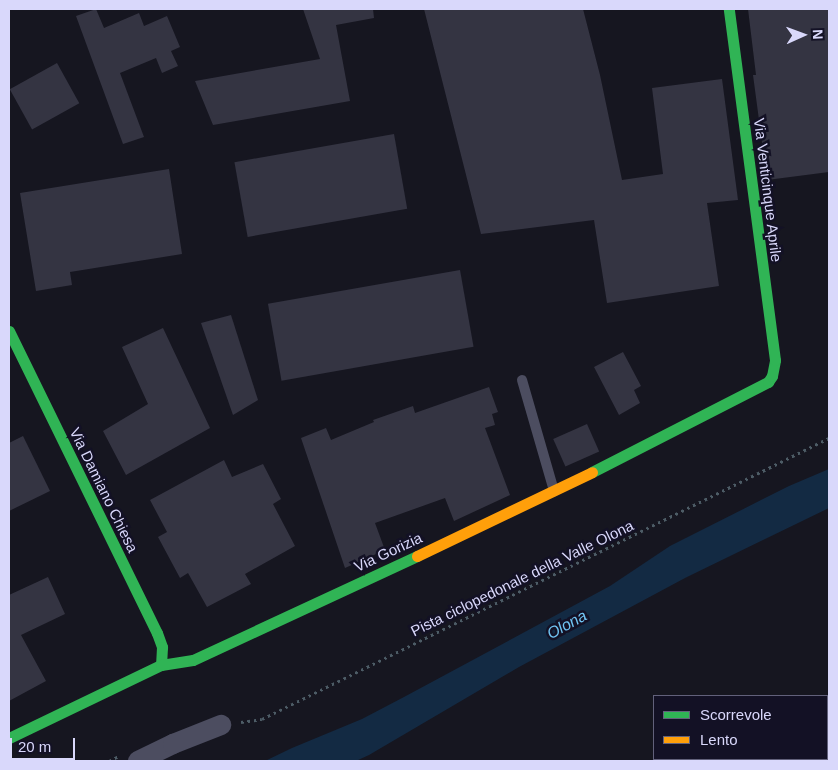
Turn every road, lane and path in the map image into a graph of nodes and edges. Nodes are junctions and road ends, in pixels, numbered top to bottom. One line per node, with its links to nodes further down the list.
1 (729, 9): 3 (street, Via Venticinque Aprile)
2 (9, 331): 7 (street, Via Damiano Chiesa)
3 (772, 376): 6 (street, Via Gorizia)
4 (522, 380): 6 (lane)
5 (829, 438): 8 (path, Pista ciclopedonale della Valle Olona)
6 (554, 492): 7 (street, Via Gorizia)
7 (161, 665): 9 (street, Via Gorizia)
8 (221, 725): 10 (street)
9 (9, 738)
10 (138, 761)

